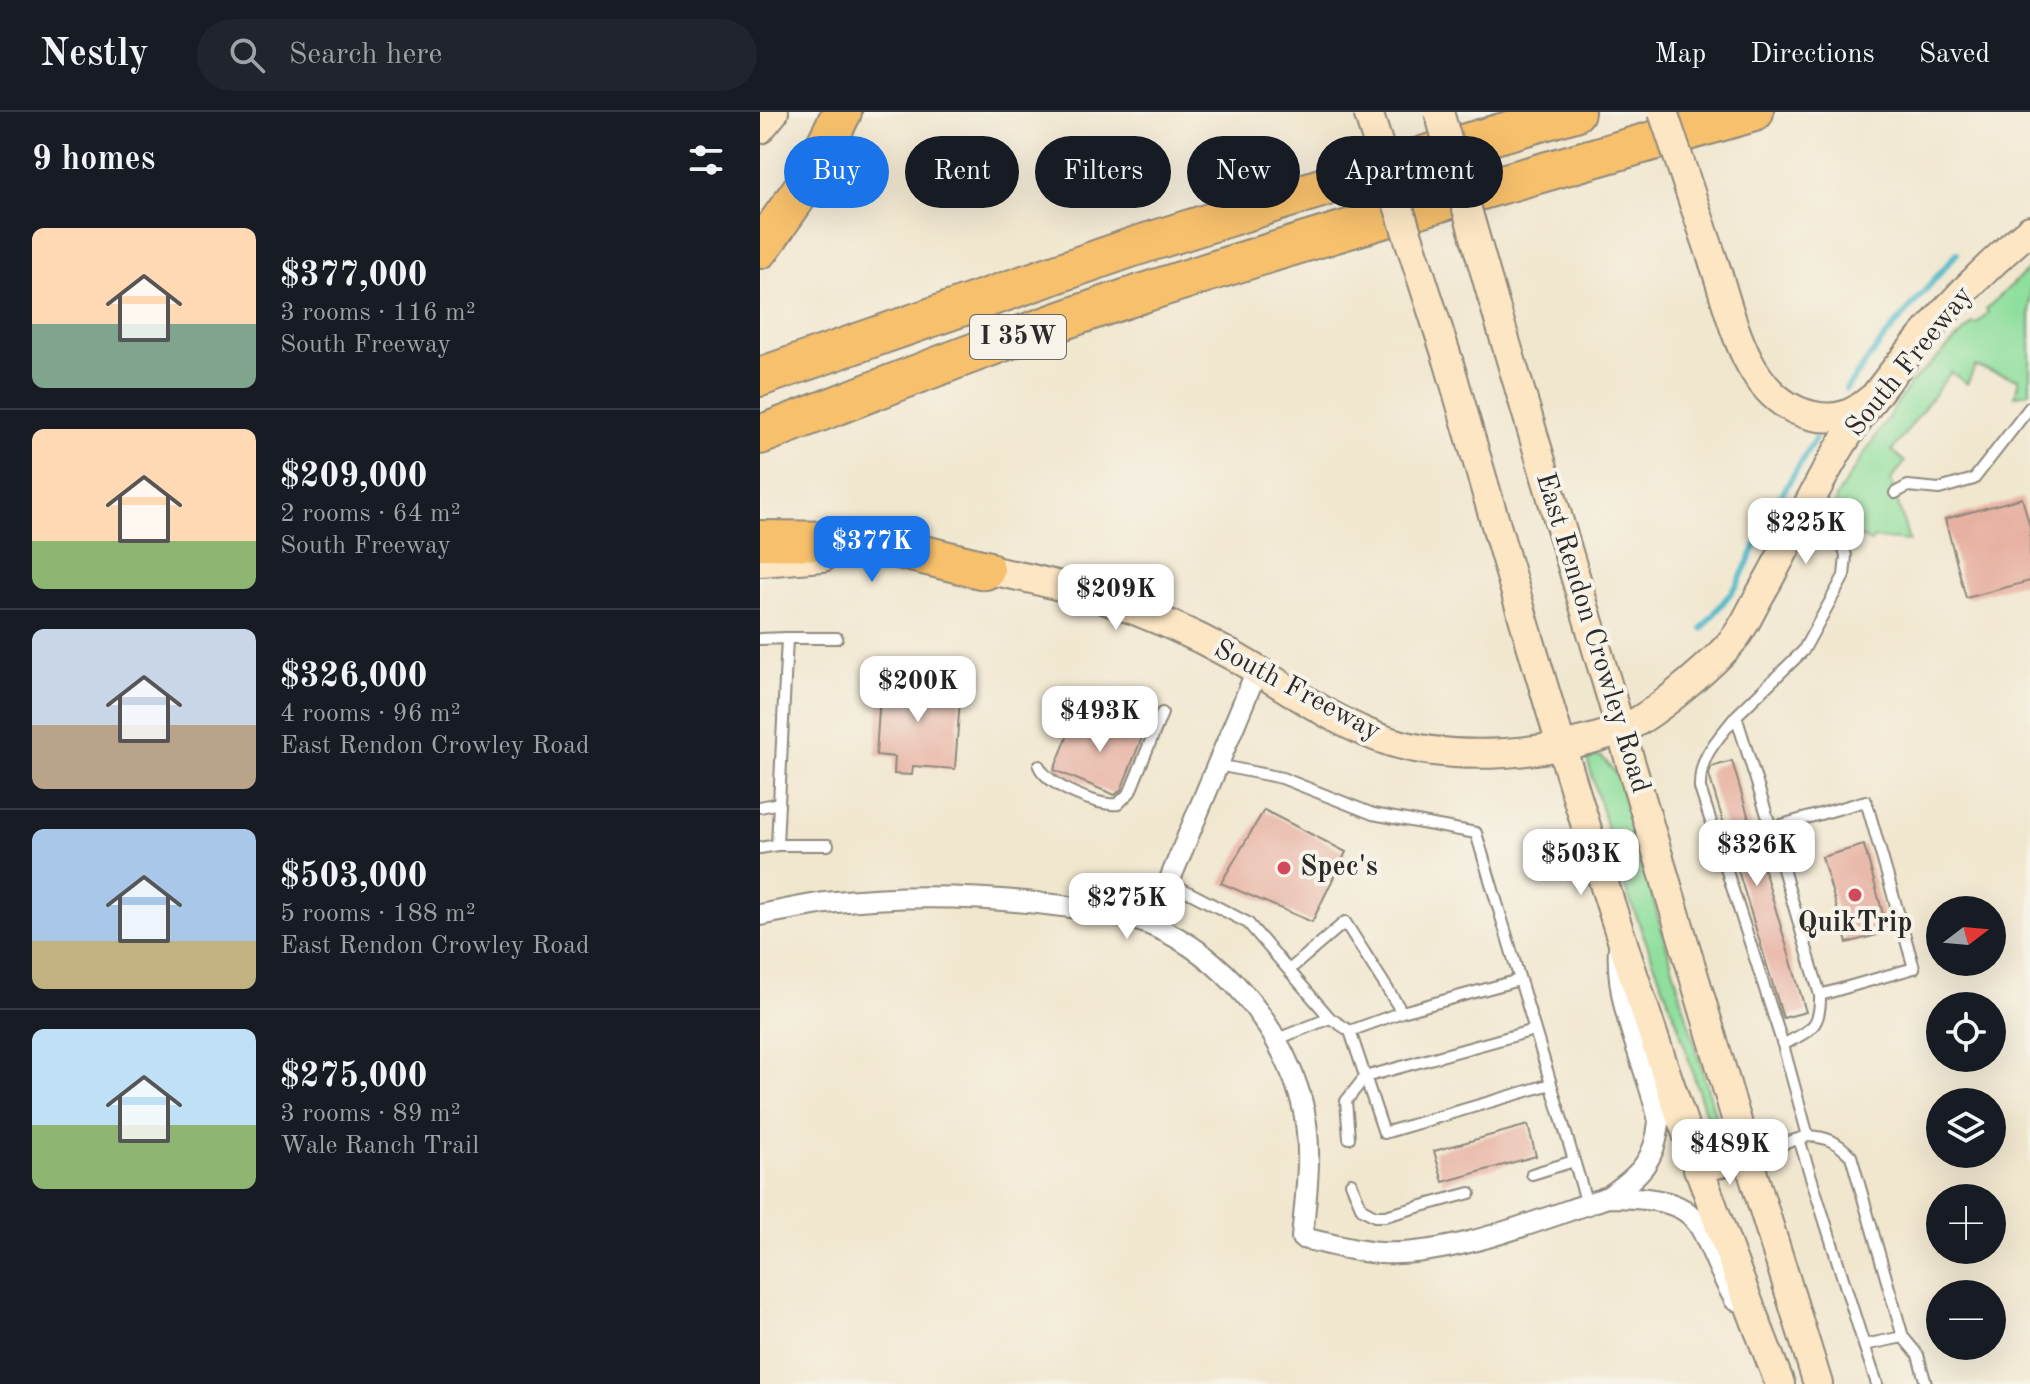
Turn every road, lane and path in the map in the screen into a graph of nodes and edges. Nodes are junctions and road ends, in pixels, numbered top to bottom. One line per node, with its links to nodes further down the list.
1 (774, 112): 8 (main road)
2 (842, 112): 10 (highway)
3 (1368, 112): 27 (main road, bridge)
4 (1439, 112): 26 (main road, East Rendon Crowley Road, bridge)
5 (1575, 112): 11 (highway, I 35W)
6 (1663, 112): 12 (main road, bridge)
7 (1754, 112): 14 (highway, I 35W)
8 (760, 129)
9 (2030, 230): 12 (main road, South Freeway)
10 (760, 249)
11 (760, 377)
12 (1878, 392): 16 (main road, South Freeway)
13 (2030, 407): 15 (lane)
14 (760, 435)
15 (1895, 493)
16 (1802, 518): 25 (lane); 26 (main road, South Freeway)
17 (760, 540): 19 (highway)
18 (760, 562): 19 (main road, South Freeway)
19 (985, 570): 23 (main road, South Freeway)
20 (787, 638): 21 (lane); 22 (lane); 30 (lane)
21 (837, 638)
22 (760, 639)
23 (1257, 670): 27 (main road, South Freeway); 28 (street)
24 (1162, 713): 29 (lane)
25 (1736, 716): 32 (lane); 48 (lane)
26 (1621, 730): 27 (main road, South Freeway); 53 (main road, East Rendon Crowley Road)
27 (1560, 745): 39 (main road)
28 (1218, 765): 36 (street); 41 (lane)
29 (1039, 766)
30 (779, 803): 31 (lane); 33 (lane)
31 (760, 807)
32 (1771, 828): 42 (lane); 42 (lane)
33 (777, 845): 34 (lane); 35 (lane)
34 (828, 845)
35 (760, 848)
36 (1169, 882): 38 (street); 40 (lane)
37 (760, 915): 38 (street)
38 (1151, 925): 47 (street)
39 (1620, 933): 55 (main road); 59 (street)
40 (1289, 970): 43 (lane); 44 (lane)
41 (1519, 980): 43 (lane); 45 (lane)
42 (1820, 995): 48 (lane)
43 (1402, 1012): 46 (lane)
44 (1330, 1018): 46 (lane); 47 (lane)
45 (1534, 1030): 49 (lane); 50 (lane)
46 (1350, 1031): 49 (lane)
47 (1275, 1040): 60 (street)
48 (1783, 1045): 52 (lane)
49 (1365, 1077): 50 (lane); 51 (lane)
50 (1551, 1084): 54 (lane)
51 (1349, 1138)
52 (1804, 1138): 53 (lane); 61 (lane); 62 (lane)
53 (1747, 1155): 55 (main road); 65 (main road, East Rendon Crowley Road)
54 (1574, 1161): 56 (lane); 60 (lane)
55 (1698, 1169): 63 (main road)
56 (1532, 1174)
57 (1351, 1183): 58 (lane)
58 (1470, 1193)
59 (1608, 1197): 60 (street); 63 (street)
60 (1587, 1204)
61 (1903, 1337): 62 (lane); 67 (lane)
62 (1864, 1345): 66 (lane)
63 (1765, 1347): 64 (main road)
64 (1780, 1384)
65 (1818, 1384)
66 (1877, 1384)
67 (1926, 1384)

